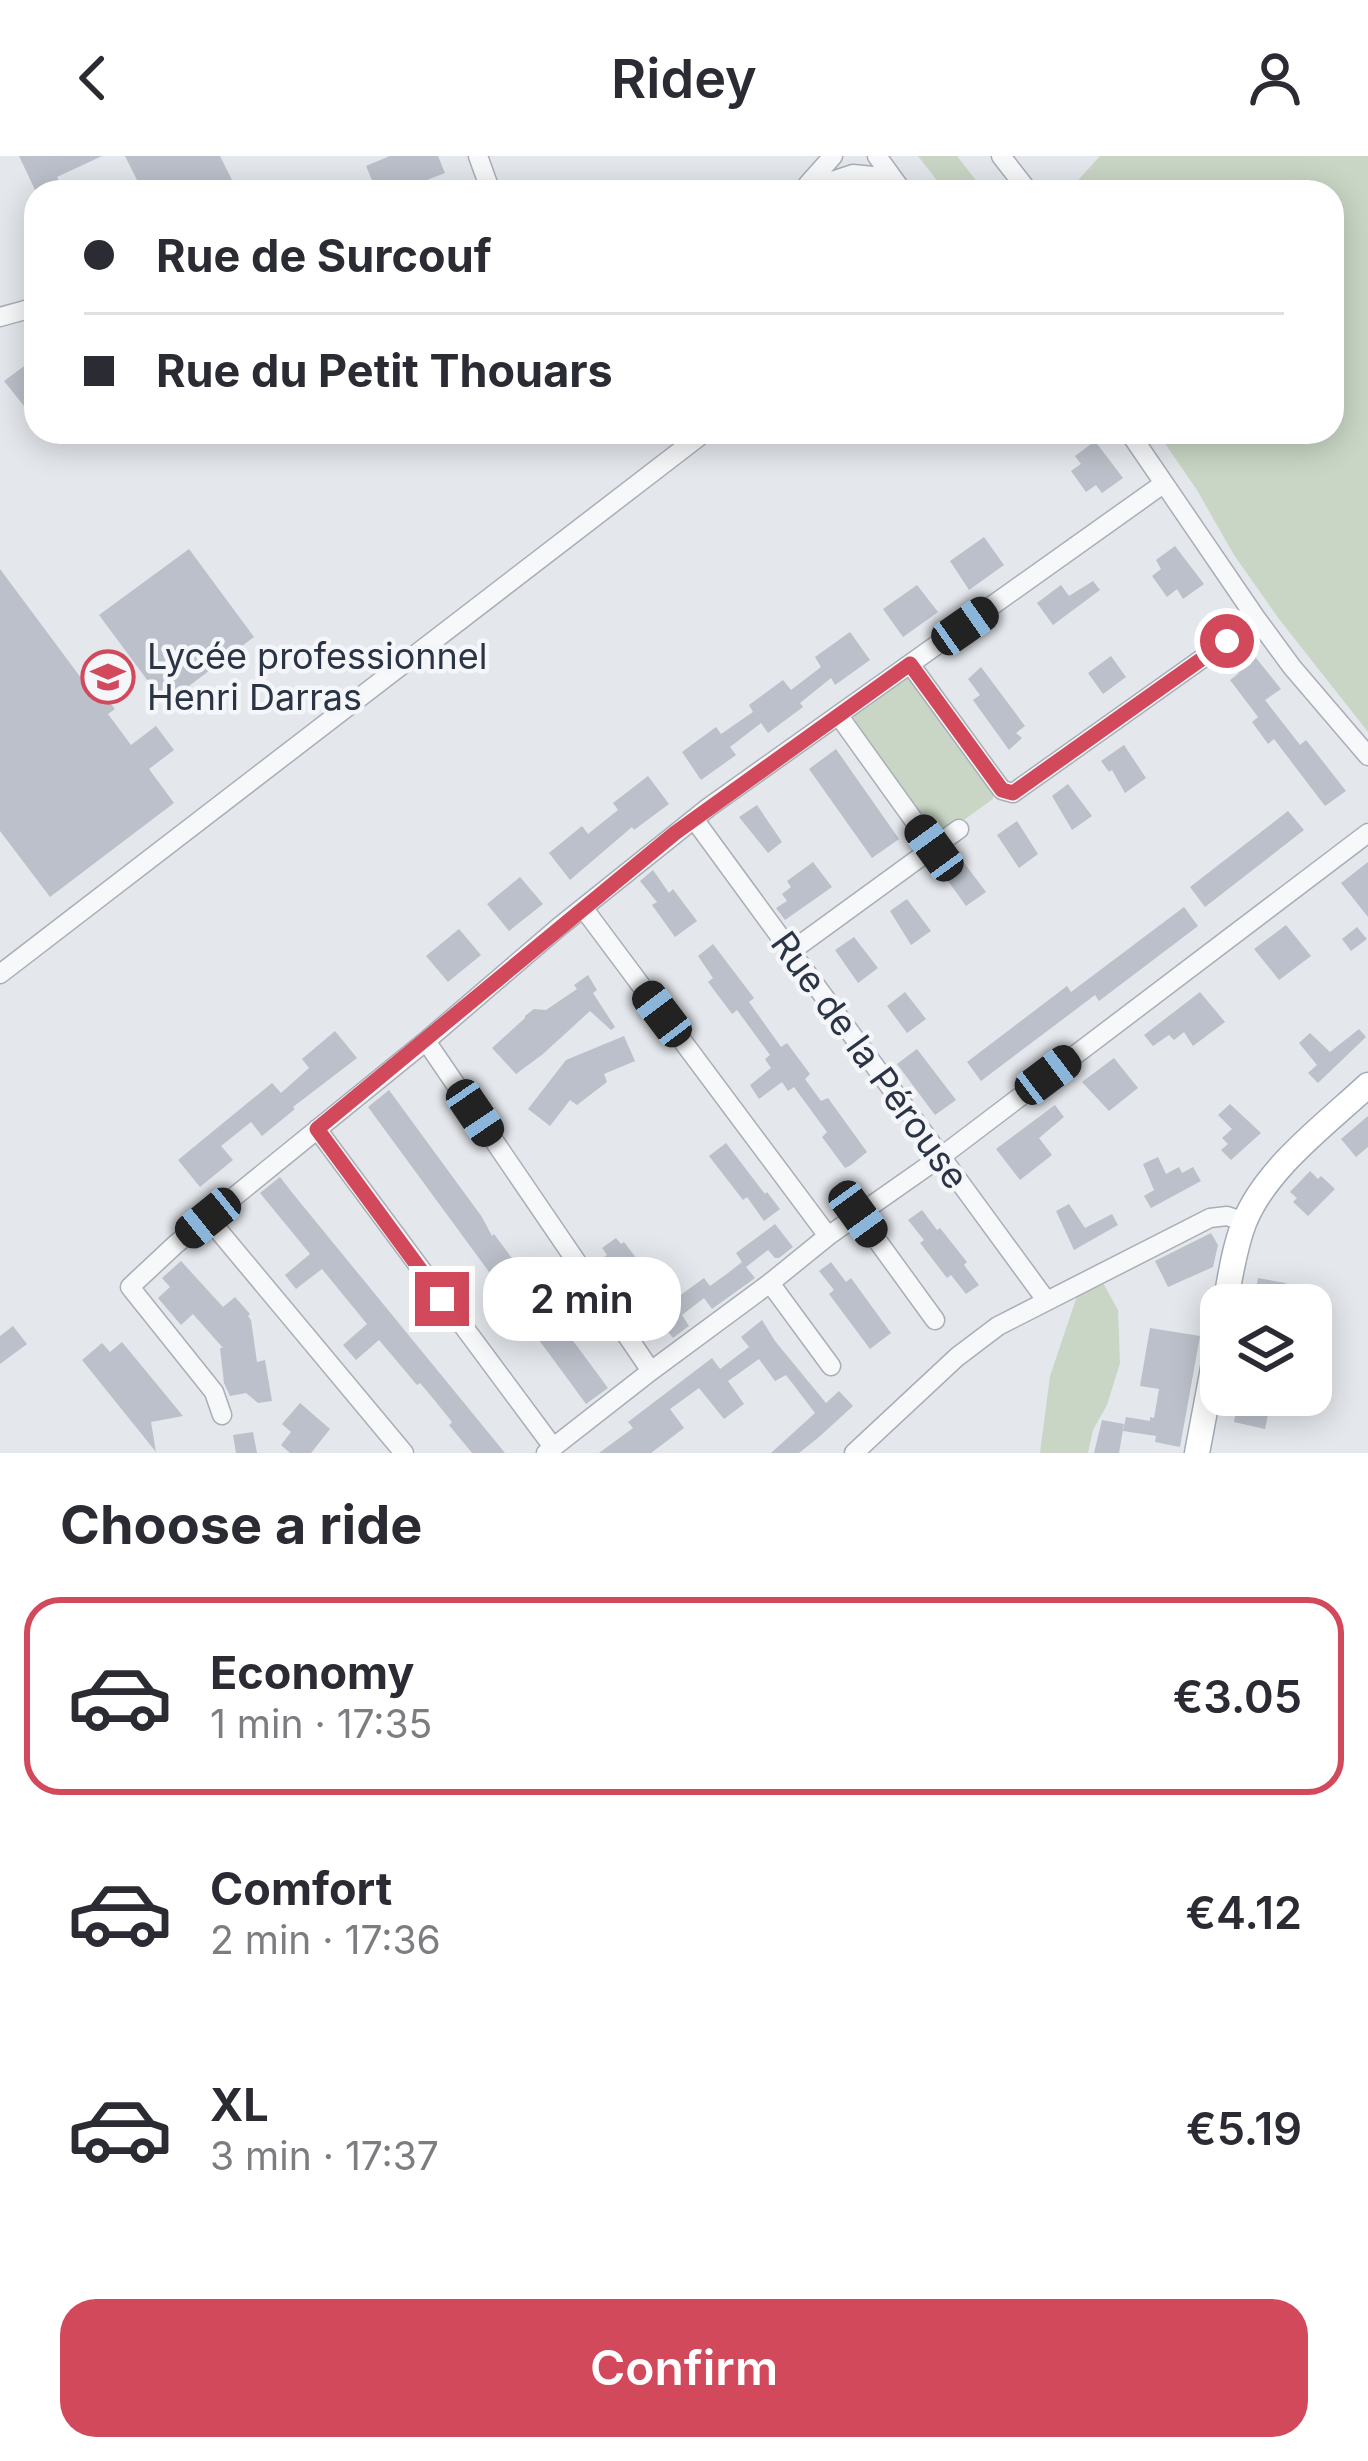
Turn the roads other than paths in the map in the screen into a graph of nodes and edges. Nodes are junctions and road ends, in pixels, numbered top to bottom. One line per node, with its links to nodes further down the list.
1 (833, 156): 3 (street)
2 (1001, 156): 6 (street)
3 (811, 180)
4 (835, 180): 5 (street)
5 (878, 180)
6 (1020, 180)
7 (689, 444): 20 (street)
8 (1137, 444): 9 (street)
9 (1163, 484): 10 (street); 11 (street)
10 (1256, 618): 11 (street); 13 (street)
11 (910, 664): 12 (street)
12 (838, 716): 14 (street); 17 (street)
13 (1368, 756)
14 (694, 819): 18 (street); 19 (street, Rue de la Pérouse)
15 (959, 829): 17 (street)
16 (1368, 833): 24 (street)
17 (934, 848): 19 (street)
18 (584, 909): 21 (street); 28 (street)
19 (790, 952): 24 (street, Rue de la Pérouse)
20 (0, 974)
21 (426, 1041): 23 (street); 34 (street)
22 (1368, 1085): 27 (main road)
23 (317, 1129): 26 (street); 37 (street)
24 (942, 1156): 25 (street); 31 (street, Rue de la Pérouse)
25 (858, 1214): 28 (street); 32 (street)
26 (208, 1218): 35 (street); 38 (street)
27 (1245, 1222): 30 (main road); 31 (street)
28 (828, 1236): 29 (street)
29 (770, 1283): 33 (street); 34 (street)
30 (1229, 1284)
31 (1046, 1300): 39 (street)
32 (935, 1320)
33 (831, 1366)
34 (651, 1371): 37 (street)
35 (222, 1415)
36 (1204, 1416): 40 (main road)
37 (550, 1450)
38 (404, 1453)
39 (854, 1453)
40 (1197, 1453)

